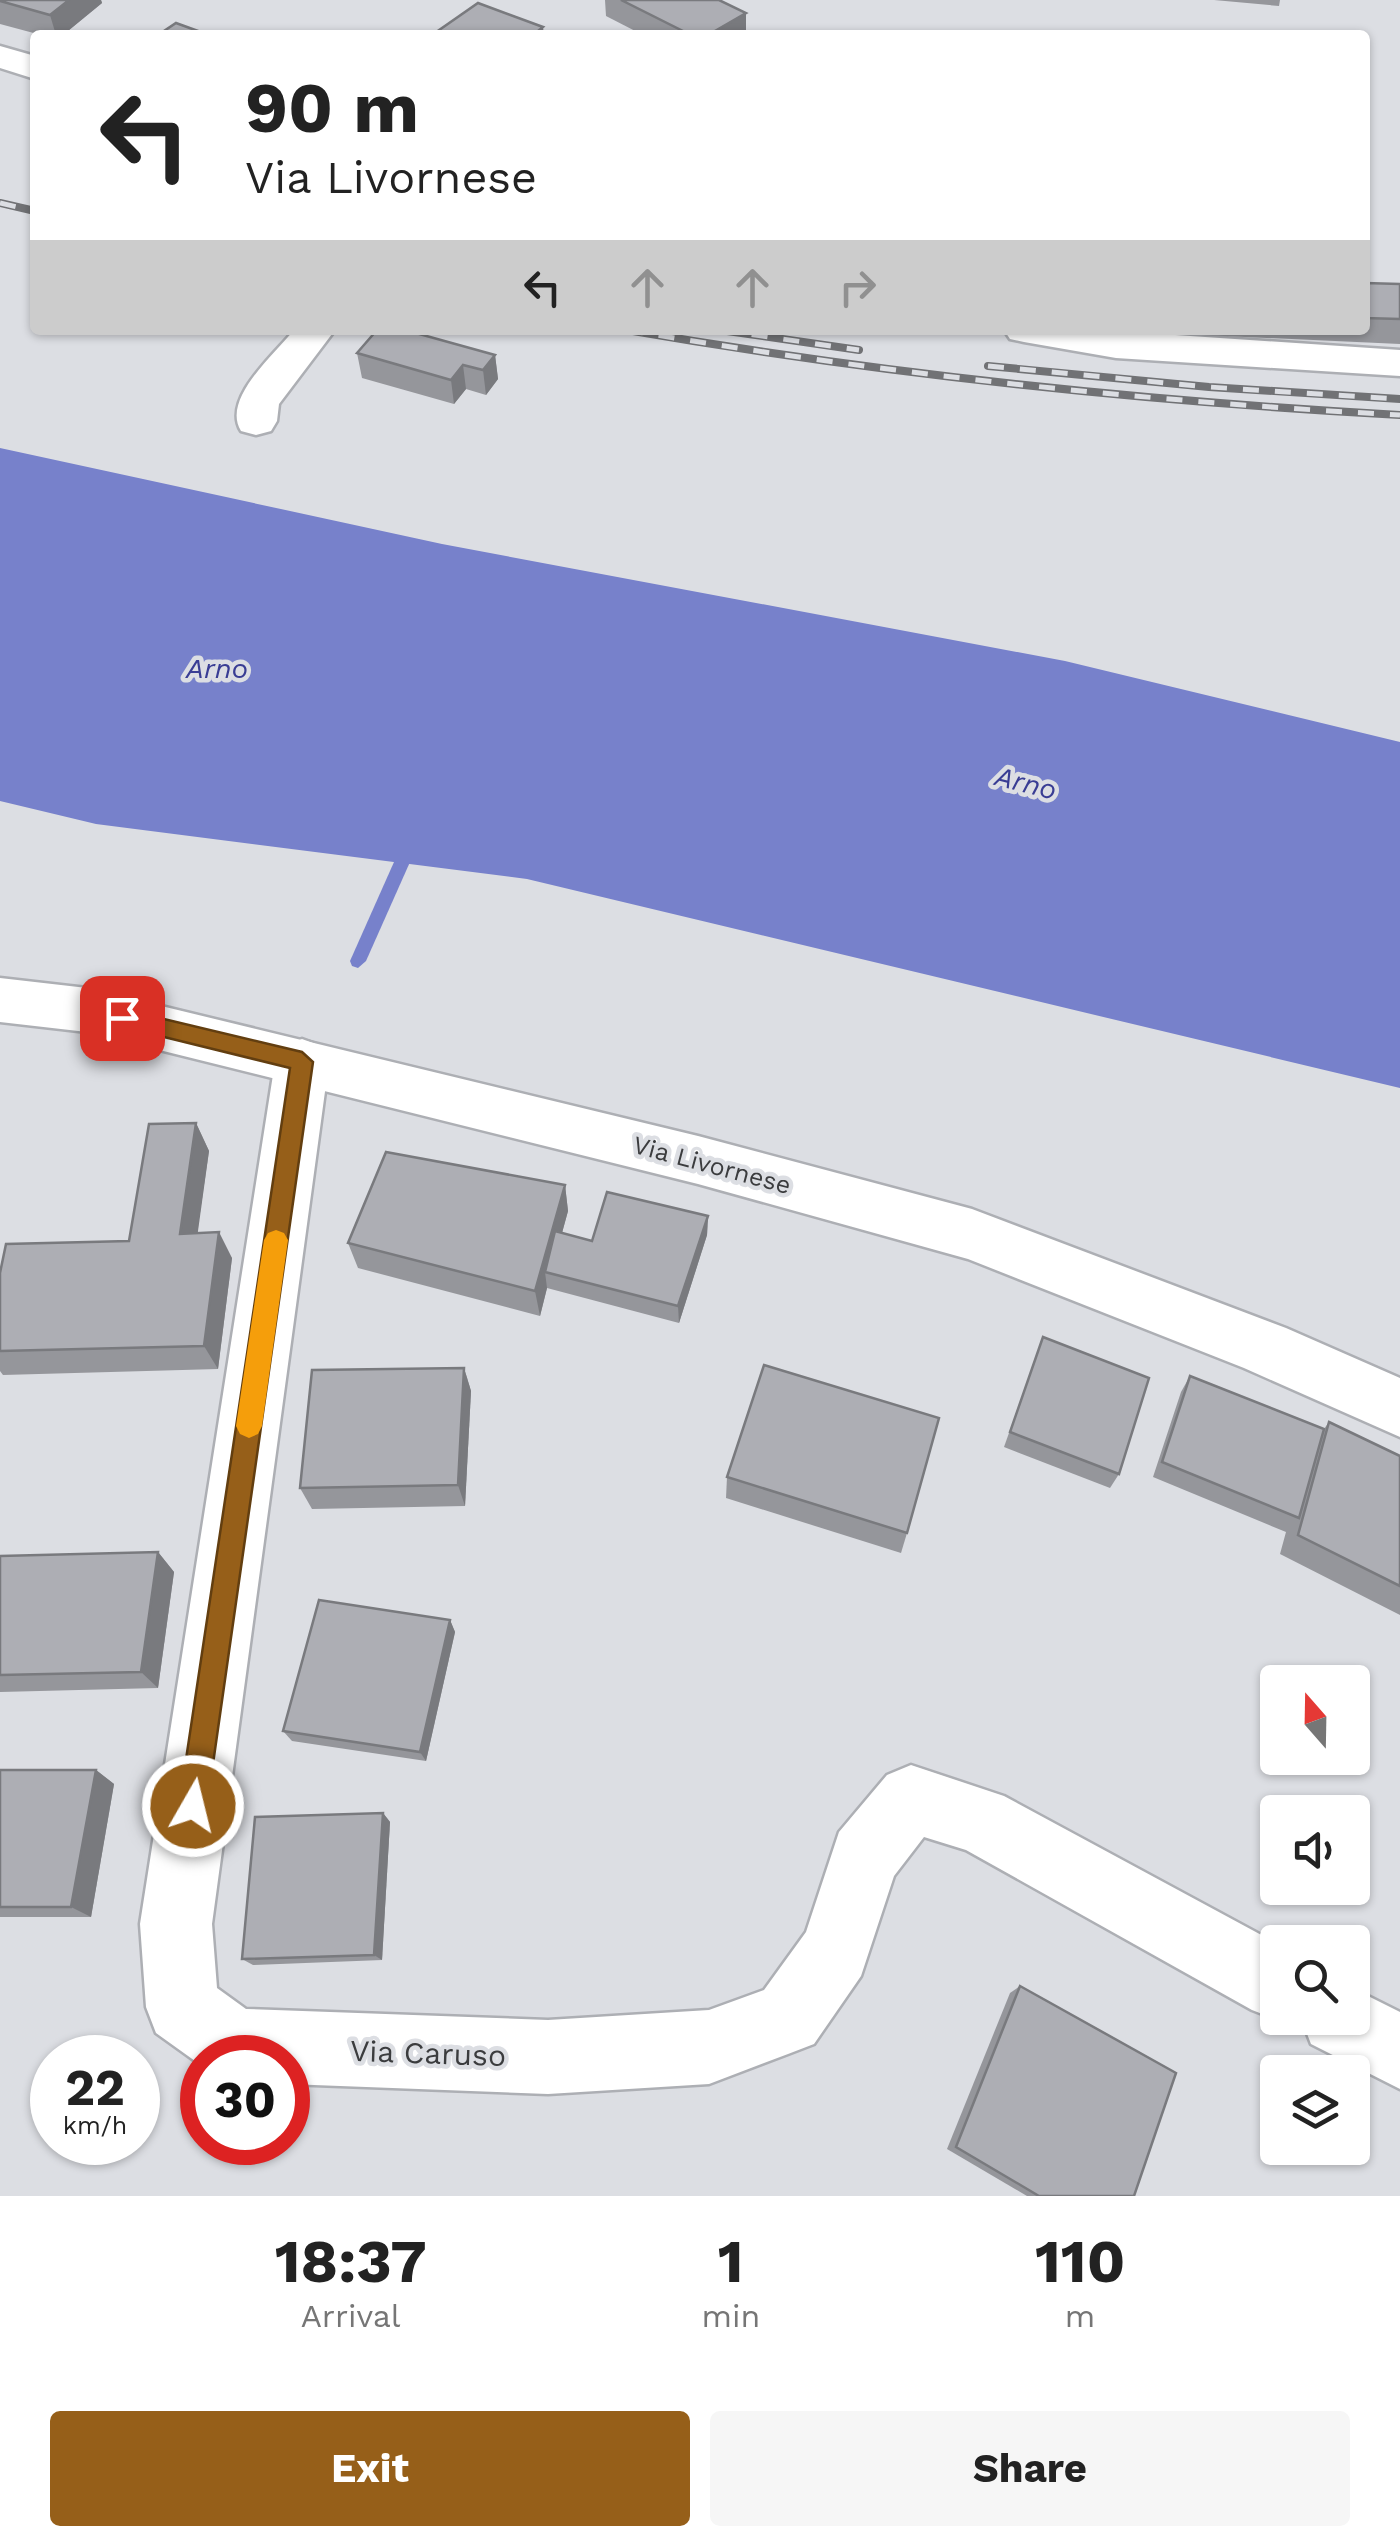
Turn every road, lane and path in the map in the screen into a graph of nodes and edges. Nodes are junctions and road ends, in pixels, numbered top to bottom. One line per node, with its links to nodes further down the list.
1 (0, 56): 2 (street)
2 (30, 66)
3 (311, 335): 6 (street)
4 (1055, 335): 5 (street)
5 (1400, 363)
6 (256, 422)
7 (0, 1000): 8 (street, Via Livornese)
8 (302, 1062): 9 (street, Via Livornese); 10 (street, Via Caruso)
9 (1400, 1408)
10 (1260, 1974)
11 (1368, 2035): 12 (street)
12 (1400, 2052)

